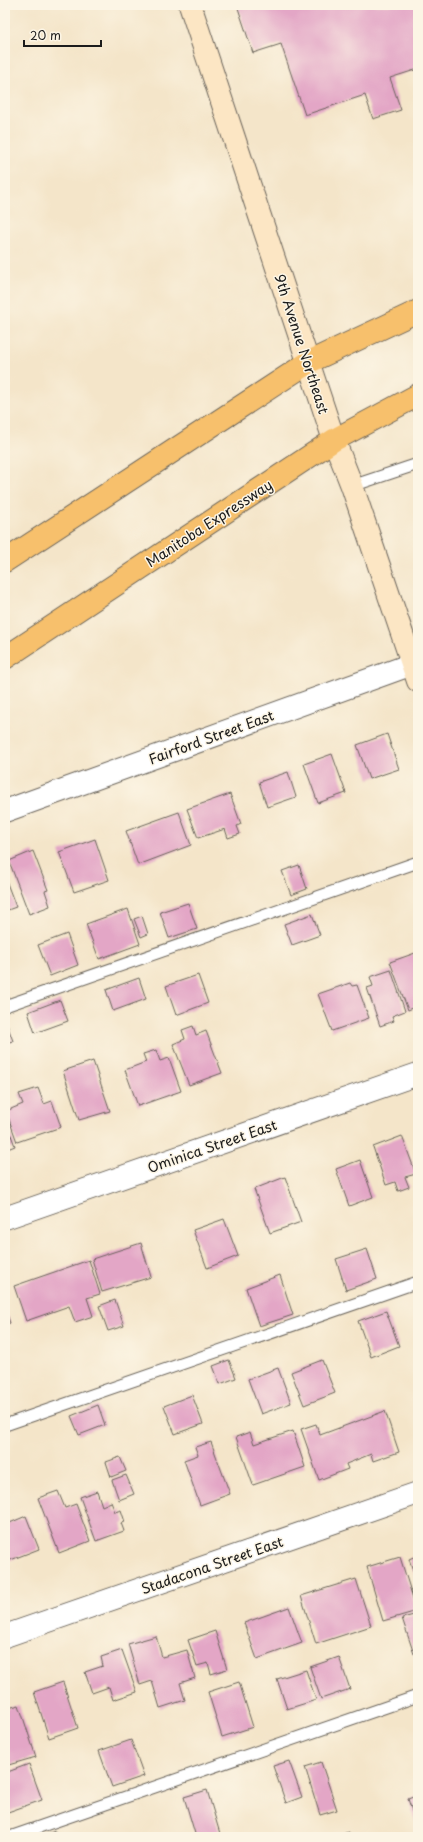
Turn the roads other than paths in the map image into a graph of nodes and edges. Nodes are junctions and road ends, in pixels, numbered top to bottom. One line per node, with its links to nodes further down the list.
1 (190, 5): 3 (street, 9th Avenue Northeast)
2 (418, 311): 3 (main road)
3 (309, 362): 5 (street, 9th Avenue Northeast); 8 (main road)
4 (418, 395): 5 (main road, Manitoba Expressway)
5 (334, 440): 7 (street, 9th Avenue Northeast); 9 (main road, Manitoba Expressway)
6 (418, 464): 7 (lane)
7 (352, 486): 10 (street, 9th Avenue Northeast)
8 (5, 561)
9 (5, 658)
10 (416, 669): 11 (street, Fairford Street East)
11 (5, 811)
12 (418, 862): 13 (lane)
13 (5, 1006)
14 (418, 1074): 15 (street, Ominica Street East)
15 (5, 1218)
16 (418, 1282): 17 (lane)
17 (5, 1425)
18 (418, 1493): 19 (street, Stadacona Street East)
19 (5, 1636)
20 (418, 1696): 21 (lane)
21 (10, 1837)

